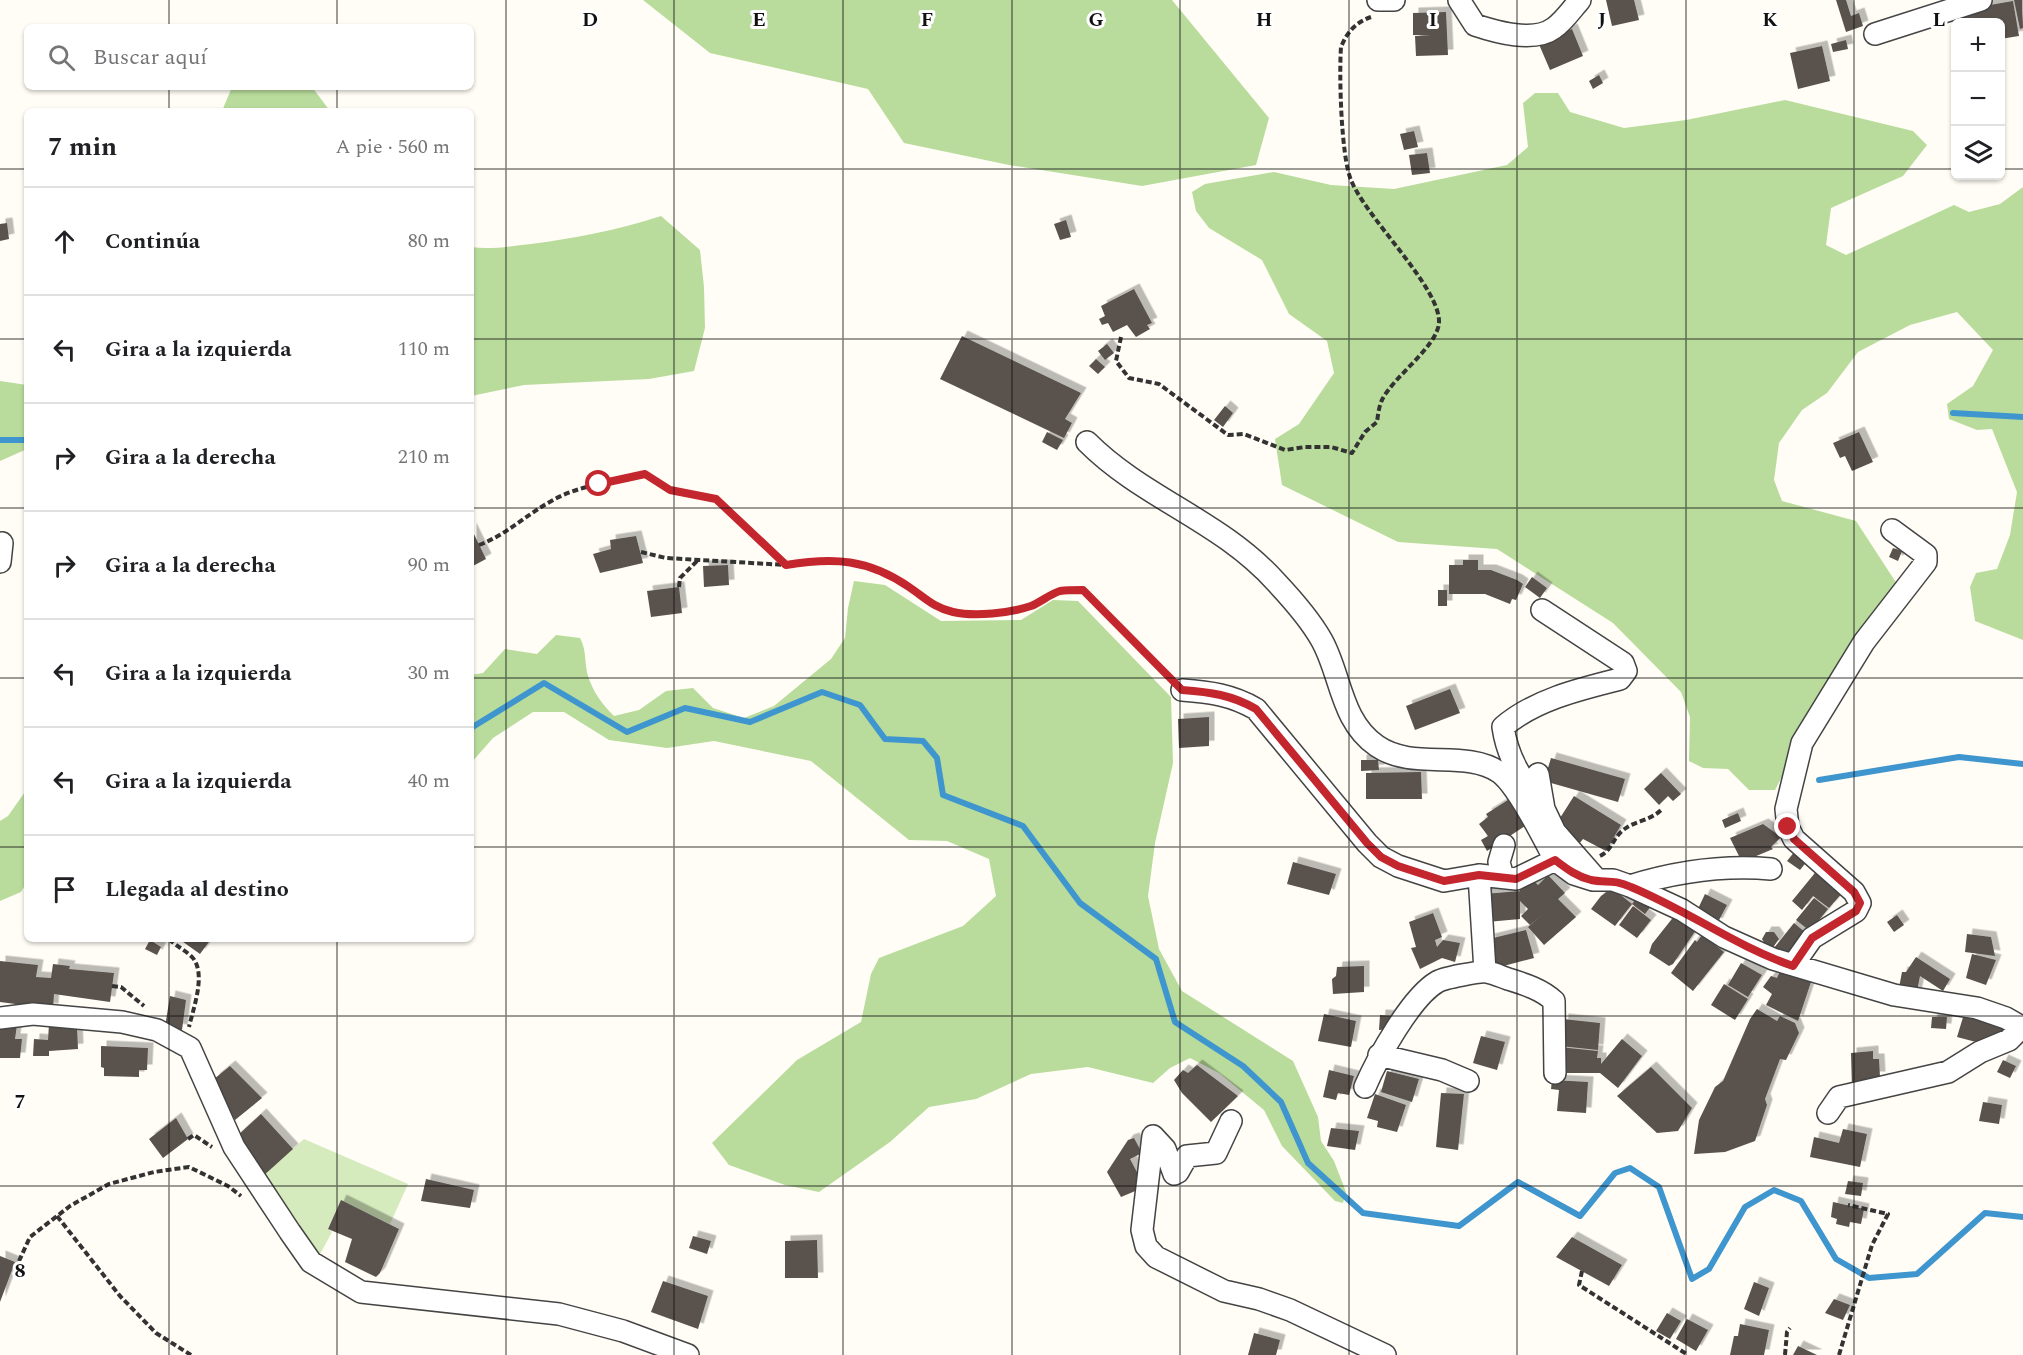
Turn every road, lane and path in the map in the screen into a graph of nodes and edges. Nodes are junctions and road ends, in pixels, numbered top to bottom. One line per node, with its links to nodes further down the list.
1 (1394, 0): 5 (street)
2 (1459, 0): 3 (street)
3 (1580, 0)
4 (1982, 0): 6 (street)
5 (1376, 8): 7 (path)
6 (1875, 34)
7 (1121, 337)
8 (1087, 442): 21 (street)
9 (1892, 530): 29 (street)
10 (479, 545): 13 (path)
11 (641, 552): 12 (path)
12 (697, 561): 13 (path); 14 (path)
13 (786, 565): 16 (path)
14 (679, 587)
15 (1542, 610): 18 (street)
16 (1182, 690): 24 (street)
17 (1538, 774): 18 (street)
18 (1544, 809): 22 (street)
19 (1661, 810): 22 (path)
20 (1504, 845): 25 (street)
21 (1555, 860): 25 (street); 26 (street)
22 (1582, 862): 26 (street)
23 (1771, 868): 27 (street)
24 (1479, 875): 25 (street); 30 (street)
25 (1503, 877)
26 (1597, 880): 27 (street)
27 (1630, 886): 29 (street)
28 (173, 942): 33 (path)
29 (1793, 966): 32 (street)
30 (1485, 971): 34 (street); 35 (street)
31 (0, 1018): 33 (street)
32 (2023, 1027): 38 (street)
33 (184, 1045): 47 (street)
34 (1379, 1055): 36 (street); 37 (street)
35 (1555, 1073)
36 (1468, 1081)
37 (1365, 1087)
38 (1828, 1113)
39 (1231, 1121): 48 (street)
40 (245, 1200): 42 (path)
41 (1848, 1205): 51 (path)
42 (57, 1216): 43 (path); 46 (path)
43 (19, 1261)
44 (1582, 1271): 49 (path)
45 (1790, 1328): 50 (path)
46 (191, 1355)
47 (688, 1355)
48 (1385, 1355)
49 (1688, 1355)
50 (1785, 1355)
51 (1839, 1355)

